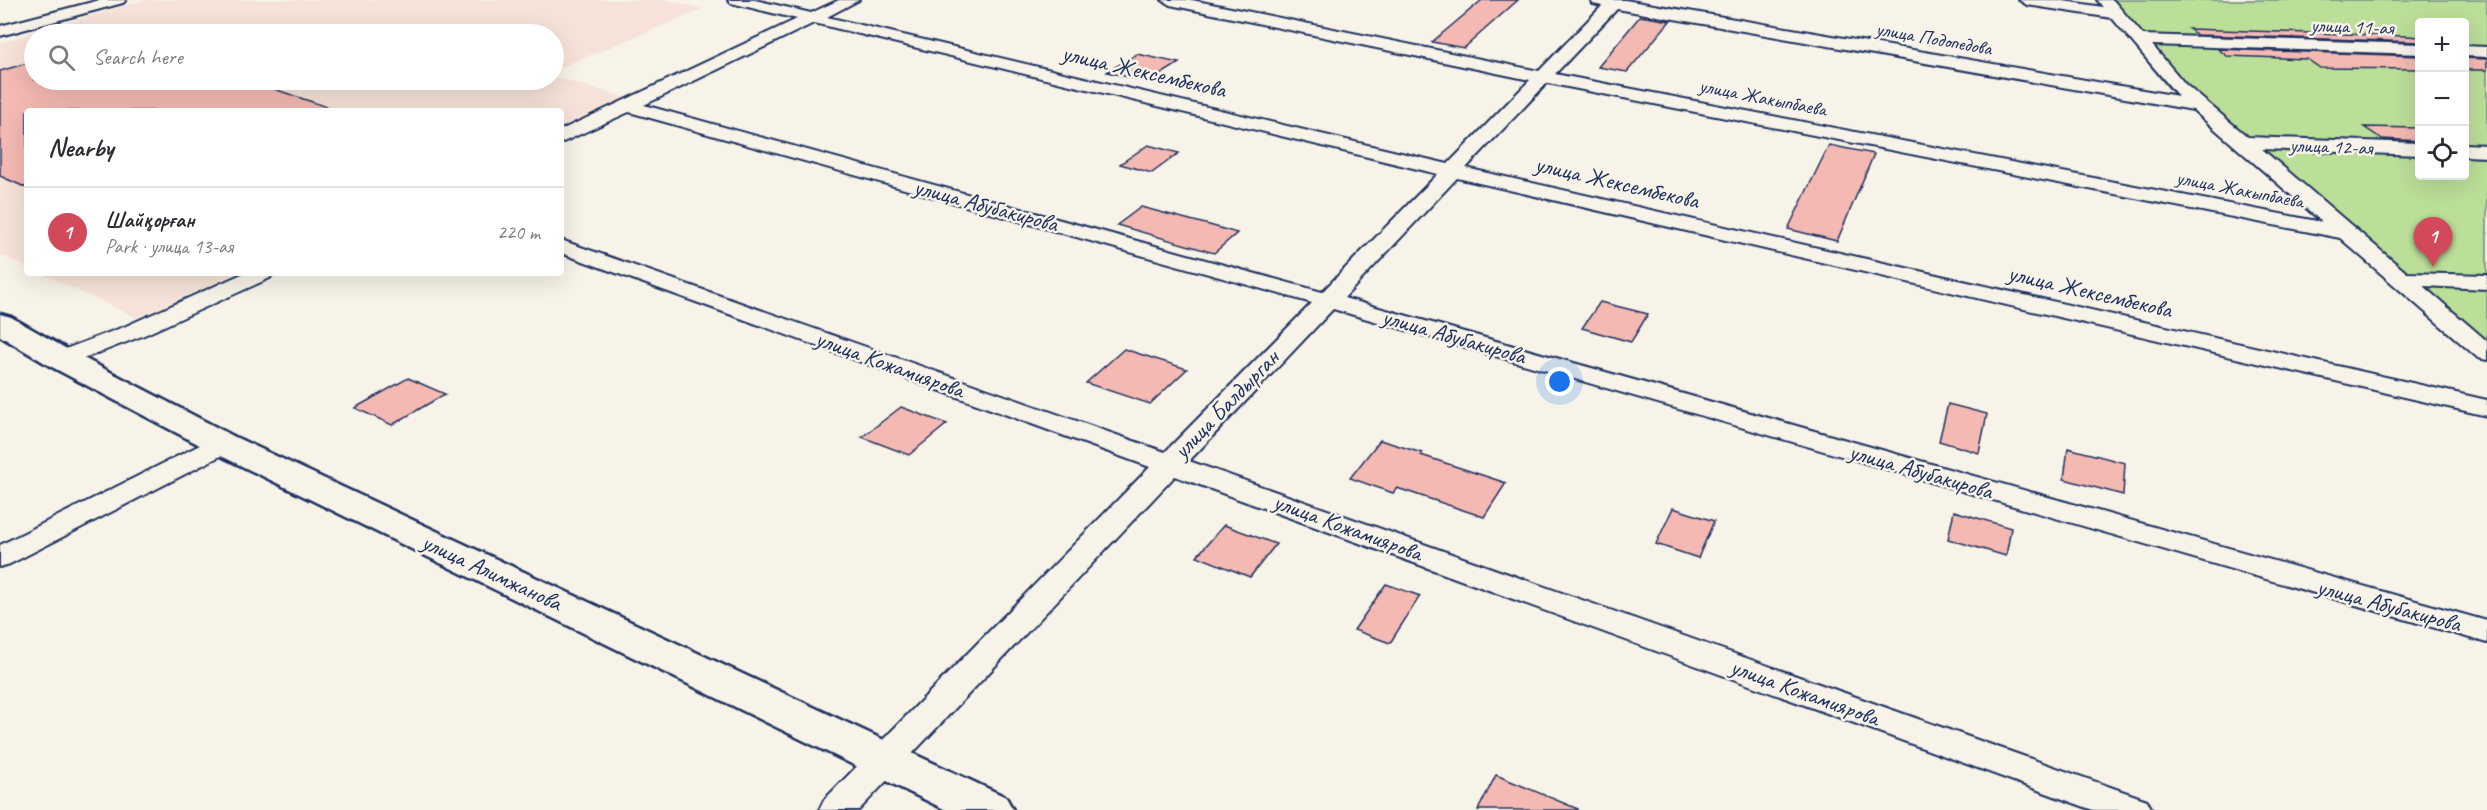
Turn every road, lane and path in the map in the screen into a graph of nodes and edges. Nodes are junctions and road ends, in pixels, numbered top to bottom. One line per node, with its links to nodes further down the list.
1 (118, 0): 9 (street)
2 (736, 0): 8 (street, улица Жексембекова)
3 (852, 0): 8 (street)
4 (1170, 0): 16 (street, улица Жакыпбаева)
5 (2027, 0): 7 (street)
6 (1607, 1): 16 (street, улица Балдырган); 17 (street, улица Подопедова)
7 (2111, 7): 12 (street)
8 (813, 18): 18 (street); 24 (street, улица Жексембекова)
9 (27, 24)
10 (24, 25): 11 (street)
11 (0, 31)
12 (2139, 40): 13 (street, улица 11-ая); 17 (street)
13 (2415, 49)
14 (2469, 51): 15 (street)
15 (2487, 52)
16 (1542, 77): 24 (street, улица Балдырган); 25 (street, улица Жакыпбаева)
17 (2198, 105): 20 (street)
18 (628, 106): 19 (street); 30 (street, улица Абубакирова)
19 (564, 136)
20 (2243, 143): 21 (street, улица 12-ая); 25 (street)
21 (2415, 148)
22 (2469, 150): 23 (street)
23 (2487, 151)
24 (1452, 171): 30 (street, улица Балдырган); 34 (street, улица Жексембекова)
25 (2348, 233): 28 (street)
26 (564, 247): 36 (street, улица Кожамиярова)
27 (255, 276): 33 (street)
28 (2401, 279): 29 (street); 32 (street)
29 (2487, 282)
30 (1327, 300): 36 (street, улица Балдырган); 38 (street, улица Абубакирова)
31 (0, 323): 33 (street, улица Алимжанова)
32 (2487, 353)
33 (61, 359): 35 (street, улица Алимжанова)
34 (2487, 408)
35 (223, 444): 37 (street); 39 (street, улица Алимжанова)
36 (1169, 464): 39 (street, улица Балдырган); 42 (street, улица Кожамиярова)
37 (0, 557)
38 (2487, 632)
39 (886, 758): 40 (street, улица Балдырган); 41 (street, улица Алимжанова)
40 (837, 810)
41 (990, 810)
42 (2134, 810)

